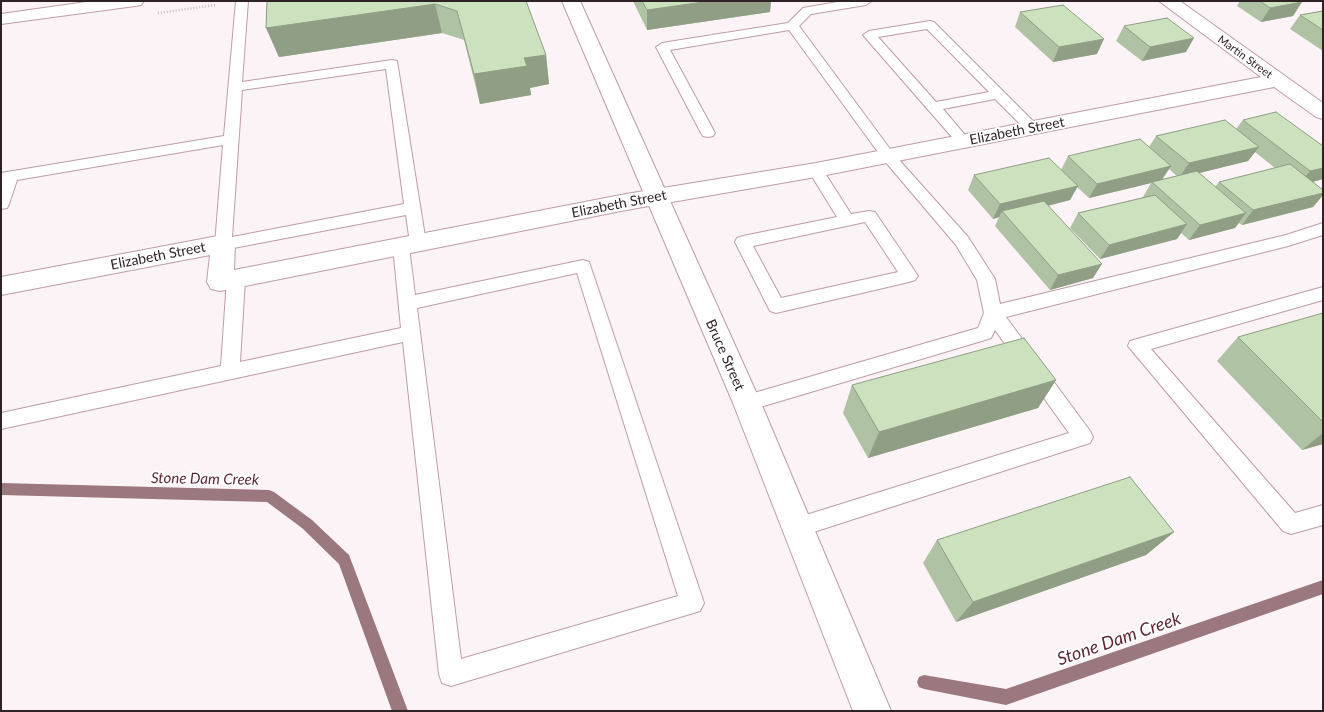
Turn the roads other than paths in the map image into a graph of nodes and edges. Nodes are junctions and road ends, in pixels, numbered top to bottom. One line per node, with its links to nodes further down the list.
1 (135, 1): 7 (street)
2 (242, 1): 10 (lane)
3 (571, 1): 21 (street, Bruce Street)
4 (866, 1): 6 (lane)
5 (1168, 1): 9 (street, Martin Street)
6 (803, 6): 8 (lane)
7 (1, 19)
8 (792, 26): 15 (lane); 18 (lane)
9 (1277, 80): 13 (street, Martin Street); 14 (street, Elizabeth Street)
10 (235, 88): 16 (lane); 23 (lane)
11 (999, 94): 12 (lane); 12 (lane); 14 (lane)
12 (933, 107): 17 (lane)
13 (1323, 113)
14 (1032, 128): 17 (street, Elizabeth Street)
15 (708, 132)
16 (231, 139): 20 (lane); 26 (lane)
17 (963, 141): 18 (street, Elizabeth Street)
18 (888, 156): 19 (street, Elizabeth Street); 32 (lane)
19 (816, 170): 21 (street, Elizabeth Street); 24 (lane)
20 (6, 177): 22 (lane)
21 (656, 197): 27 (street, Elizabeth Street); 35 (street, Bruce Street)
22 (1, 204)
23 (413, 208): 26 (lane); 27 (lane)
24 (847, 220): 24 (lane)
25 (1323, 229): 32 (lane)
26 (223, 244): 28 (street, Elizabeth Street); 29 (street, Elizabeth Street)
27 (409, 245): 28 (street, Elizabeth Street); 31 (lane)
28 (236, 279): 34 (lane)
29 (1, 286)
30 (1323, 292): 37 (lane)
31 (408, 303): 33 (lane); 33 (lane)
32 (993, 312): 35 (lane); 38 (lane)
33 (411, 333): 34 (lane)
34 (230, 372): 36 (lane)
35 (747, 404): 38 (street, Bruce Street)
36 (1, 421)
37 (1323, 515)
38 (798, 527): 39 (street, Bruce Street)
39 (872, 711)

